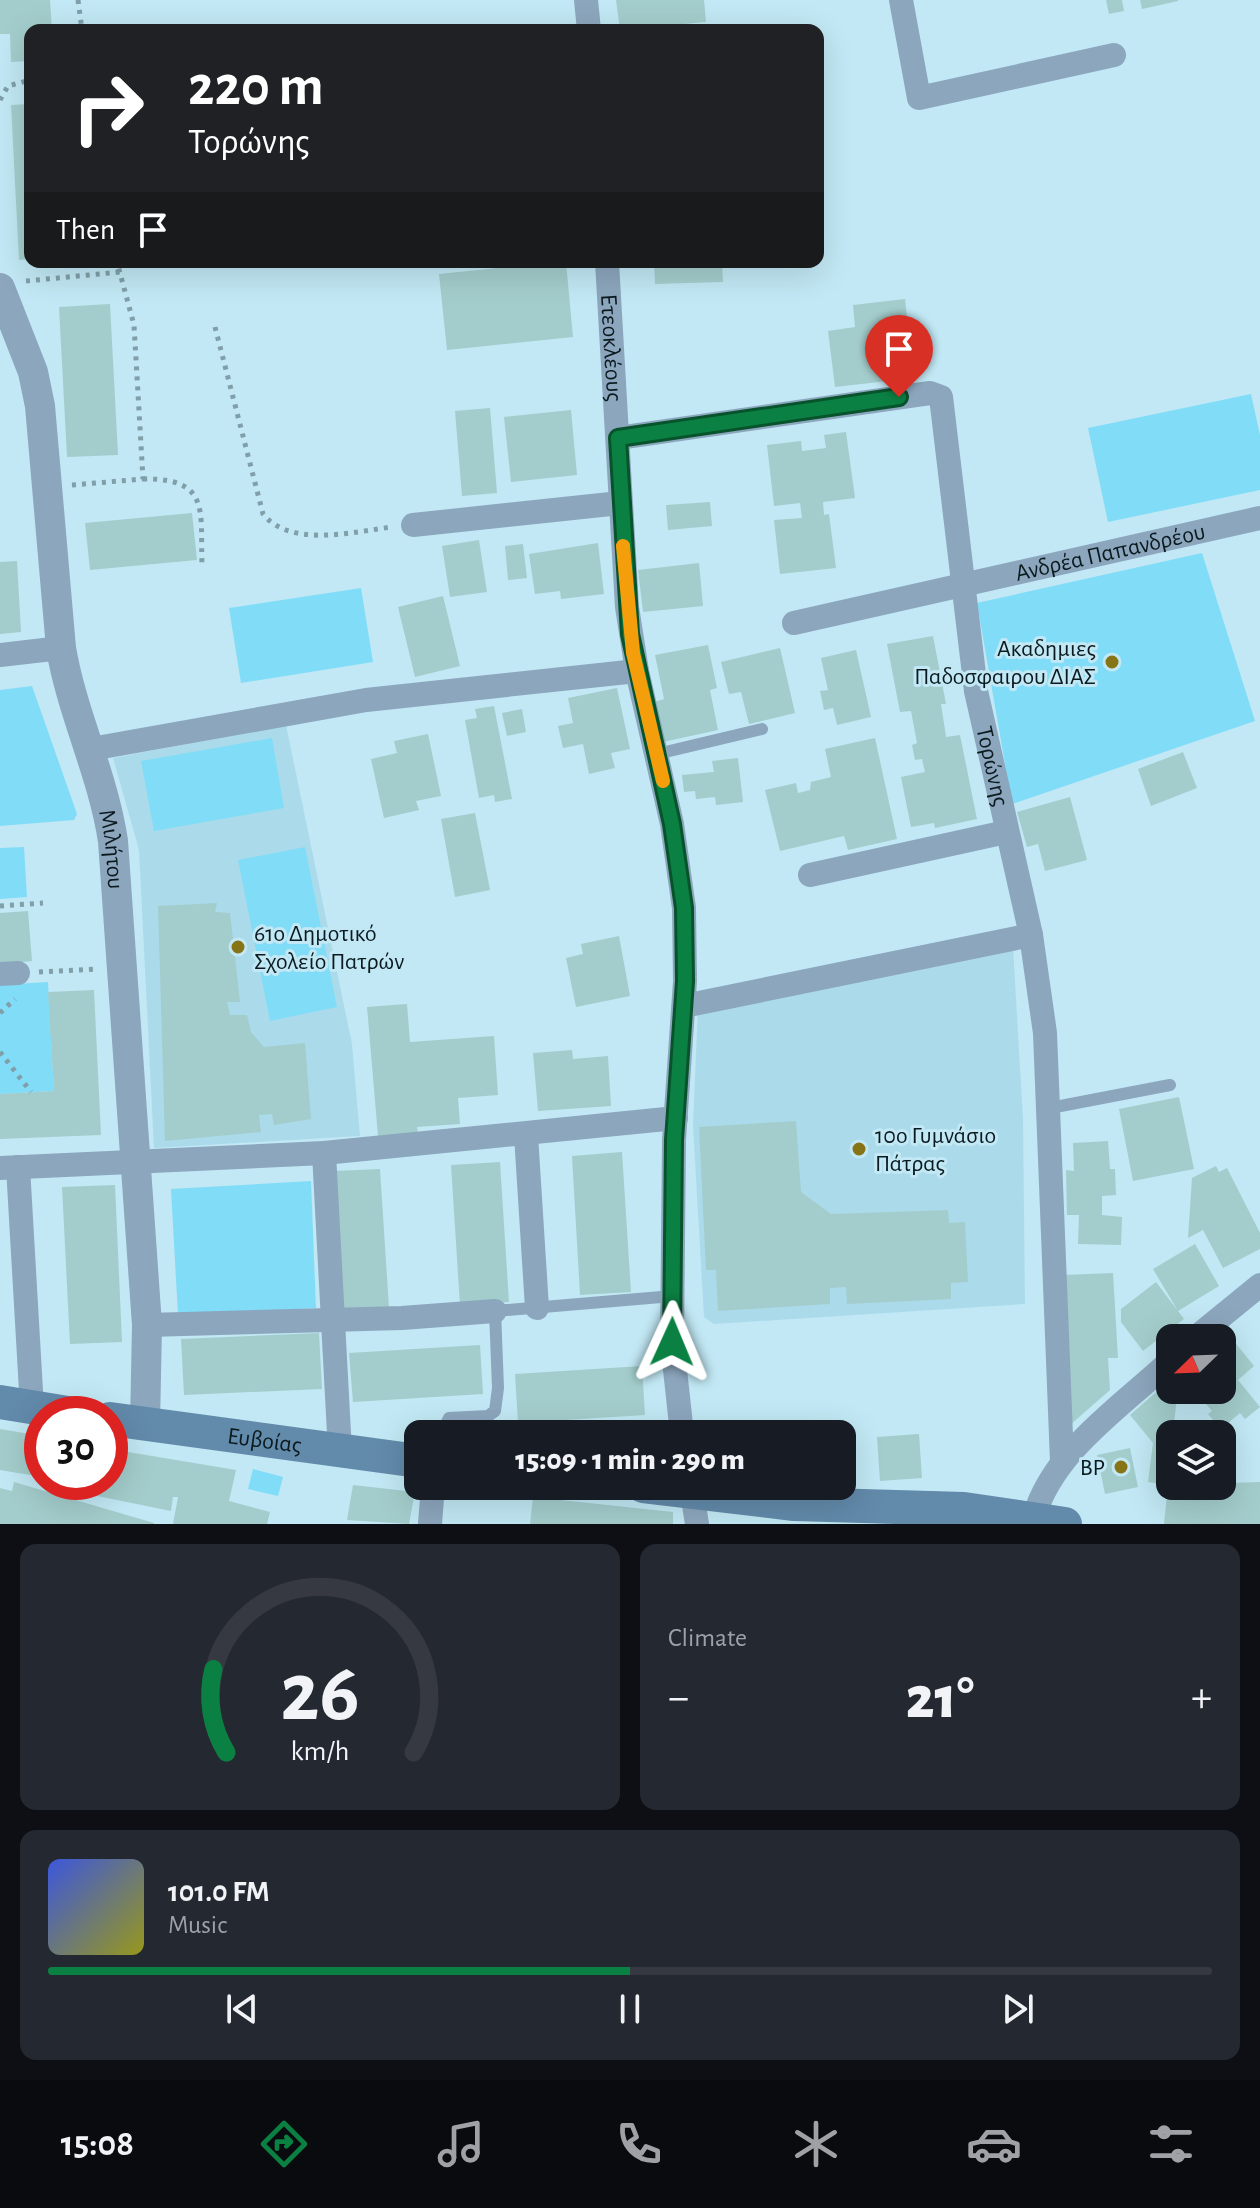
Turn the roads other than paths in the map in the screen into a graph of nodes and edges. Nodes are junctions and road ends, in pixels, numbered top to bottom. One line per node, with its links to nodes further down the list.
1 (586, 0): 3 (street)
2 (901, 0): 4 (street)
3 (588, 24)
4 (1114, 55)
5 (607, 268): 7 (street, Ετεοκλέους)
6 (8, 285): 13 (street, Μιλήτου)
7 (618, 438): 8 (street, Ετεοκλέους); 11 (street, Τορώνης)
8 (620, 503): 10 (street); 15 (street, Ετεοκλέους)
9 (1260, 518): 11 (street, Ανδρέα Παπανδρέου)
10 (413, 525)
11 (961, 585): 12 (street, Ανδρέα Παπανδρέου); 19 (street, Τορώνης)
12 (794, 623)
13 (61, 648): 14 (street); 17 (street, Μιλήτου)
14 (0, 655)
15 (637, 671): 17 (street); 18 (street, Ετεοκλέους)
16 (762, 729): 18 (lane)
17 (91, 749): 28 (street, Μιλήτου)
18 (657, 754): 22 (street, Ετεοκλέους)
19 (1006, 832): 20 (street); 21 (street, Τορώνης)
20 (810, 875)
21 (1031, 935): 22 (street); 24 (street, Τορώνης)
22 (684, 1006): 25 (street, Ετεοκλέους)
23 (1170, 1085): 24 (lane)
24 (1050, 1108): 45 (street, Τορώνης)
25 (676, 1118): 26 (street); 31 (street, Ετεοκλέους)
26 (526, 1135): 27 (street); 32 (street)
27 (324, 1153): 28 (street); 34 (street)
28 (138, 1159): 29 (street); 36 (street, Μιλήτου)
29 (9, 1168): 38 (street)
30 (1260, 1285): 35 (street)
31 (673, 1296): 32 (lane); 40 (street, Ετεοκλέους)
32 (537, 1308): 33 (lane)
33 (495, 1311): 34 (street); 39 (lane)
34 (332, 1318): 36 (street); 43 (street)
35 (1212, 1324)
36 (147, 1325): 42 (street, Μιλήτου)
37 (1156, 1374): 45 (street)
38 (16, 1405)
39 (448, 1420)
40 (680, 1420)
41 (128, 1422): 42 (main road, Ευβοίας)
42 (145, 1424): 43 (main road, Ευβοίας)
43 (340, 1452): 44 (main road, Ευβοίας)
44 (404, 1459)
45 (1062, 1461): 49 (street)
46 (432, 1500): 50 (street)
47 (694, 1501): 48 (main road)
48 (872, 1515): 49 (main road)
49 (1050, 1521)
50 (430, 1524)

